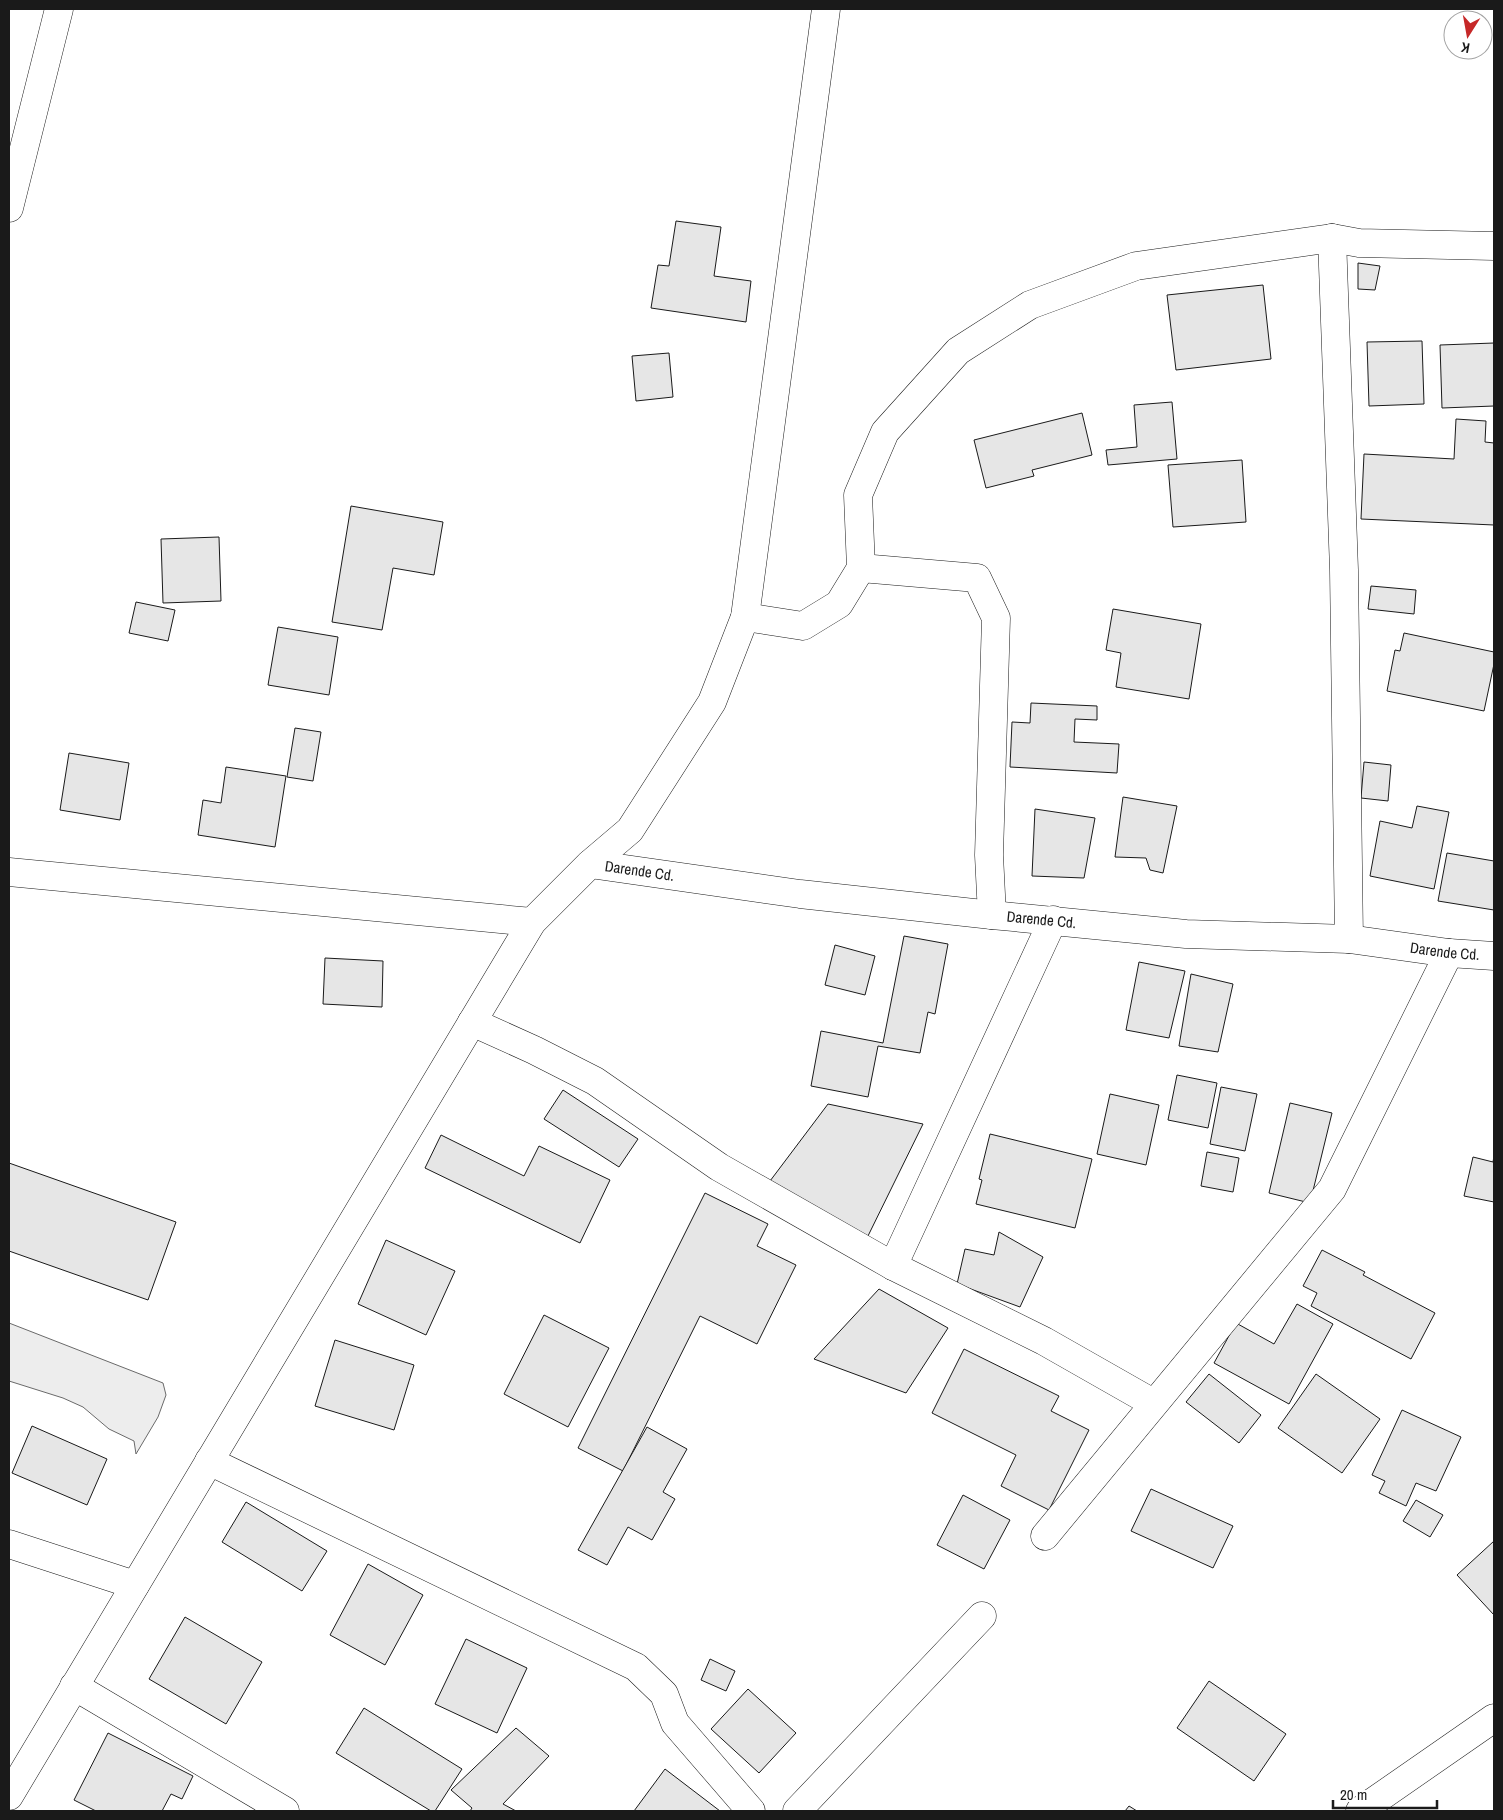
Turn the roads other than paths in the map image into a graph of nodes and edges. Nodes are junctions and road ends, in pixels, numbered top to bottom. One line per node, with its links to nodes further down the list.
1 (59, 9): 3 (street)
2 (826, 9): 7 (street)
3 (9, 208)
4 (1332, 238): 5 (street); 6 (street); 13 (street)
5 (1494, 246)
6 (861, 568): 7 (street); 10 (street)
7 (745, 618): 8 (street)
8 (590, 864): 10 (street, Darende Cd.); 12 (street)
9 (9, 872): 12 (street)
10 (992, 915): 11 (street, Darende Cd.)
11 (1053, 920): 13 (street, Darende Cd.); 17 (street)
12 (532, 922): 16 (street)
13 (1349, 939): 14 (street, Darende Cd.)
14 (1448, 953): 15 (street, Darende Cd.); 18 (street)
15 (1494, 956)
16 (472, 1022): 17 (street); 19 (street)
17 (893, 1266): 18 (street)
18 (1154, 1403): 20 (street)
19 (209, 1461): 22 (street); 28 (street)
20 (1045, 1536)
21 (9, 1544): 22 (street)
22 (135, 1584): 24 (street)
23 (982, 1616): 29 (street)
24 (74, 1686): 26 (street); 27 (street)
25 (1494, 1718): 30 (street)
26 (9, 1796)
27 (285, 1811)
28 (751, 1811)
29 (797, 1811)
30 (1360, 1811)

